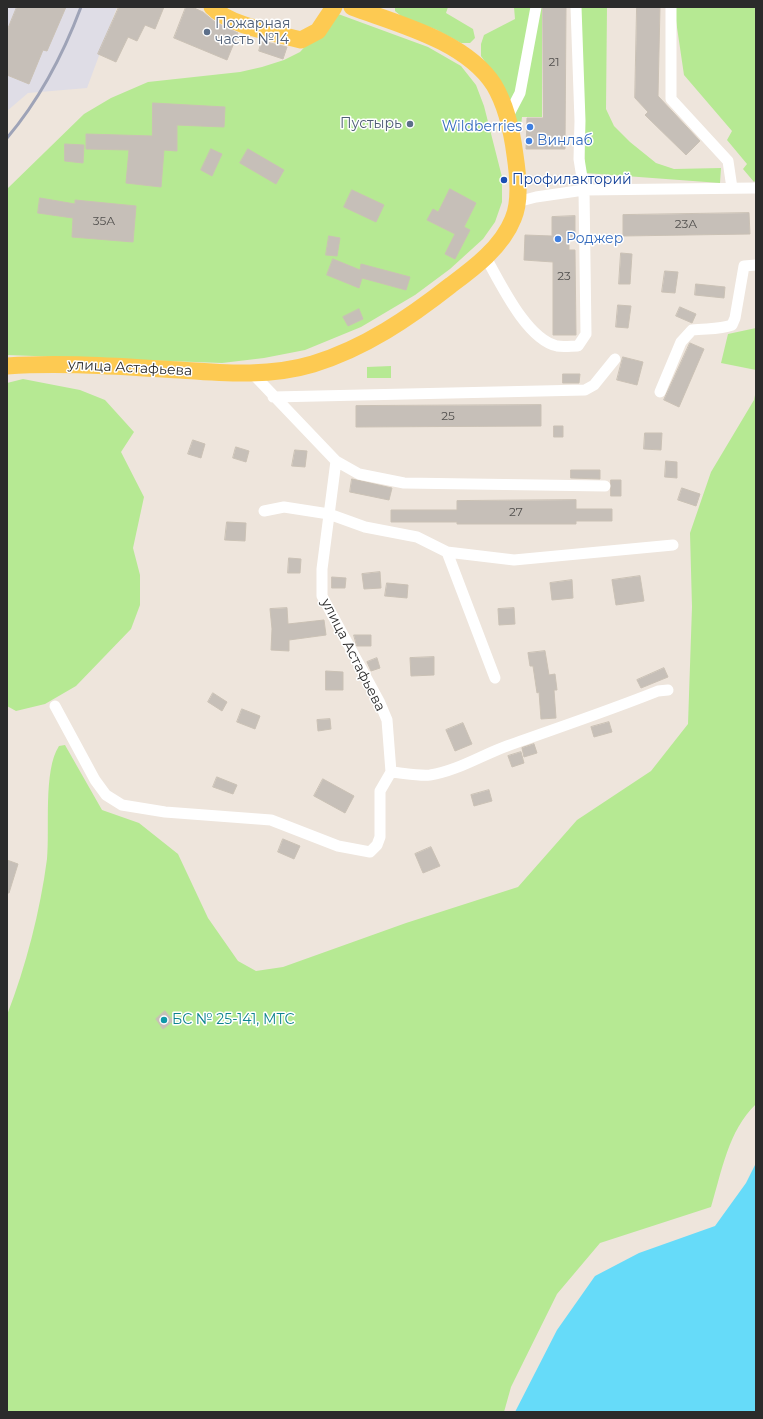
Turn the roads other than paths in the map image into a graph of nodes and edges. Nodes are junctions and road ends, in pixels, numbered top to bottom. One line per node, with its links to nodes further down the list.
1 (212, 7): 2 (main road)
2 (334, 7)
3 (352, 7): 7 (main road, улица Астафьева)
4 (536, 7): 7 (street)
5 (576, 7): 10 (street)
6 (671, 7): 8 (street)
7 (507, 118): 11 (main road, улица Астафьева)
8 (732, 188): 9 (street); 10 (street)
9 (756, 188)
10 (584, 190): 11 (street); 12 (street)
11 (517, 202): 12 (main road, улица Астафьева)
12 (485, 256): 16 (main road, улица Астафьева)
13 (756, 266): 17 (street)
14 (615, 359): 18 (street)
15 (7, 366): 16 (main road, улица Астафьева)
16 (252, 373): 18 (street)
17 (660, 392)
18 (273, 397): 19 (street)
19 (336, 461): 20 (street); 22 (street, улица Астафьева)
20 (605, 486)
21 (264, 511): 22 (street)
22 (329, 514): 24 (street); 28 (street, улица Астафьева)
23 (673, 545): 24 (street)
24 (447, 552): 25 (street)
25 (495, 678)
26 (668, 690): 28 (street)
27 (55, 706): 28 (street)
28 (391, 772)

